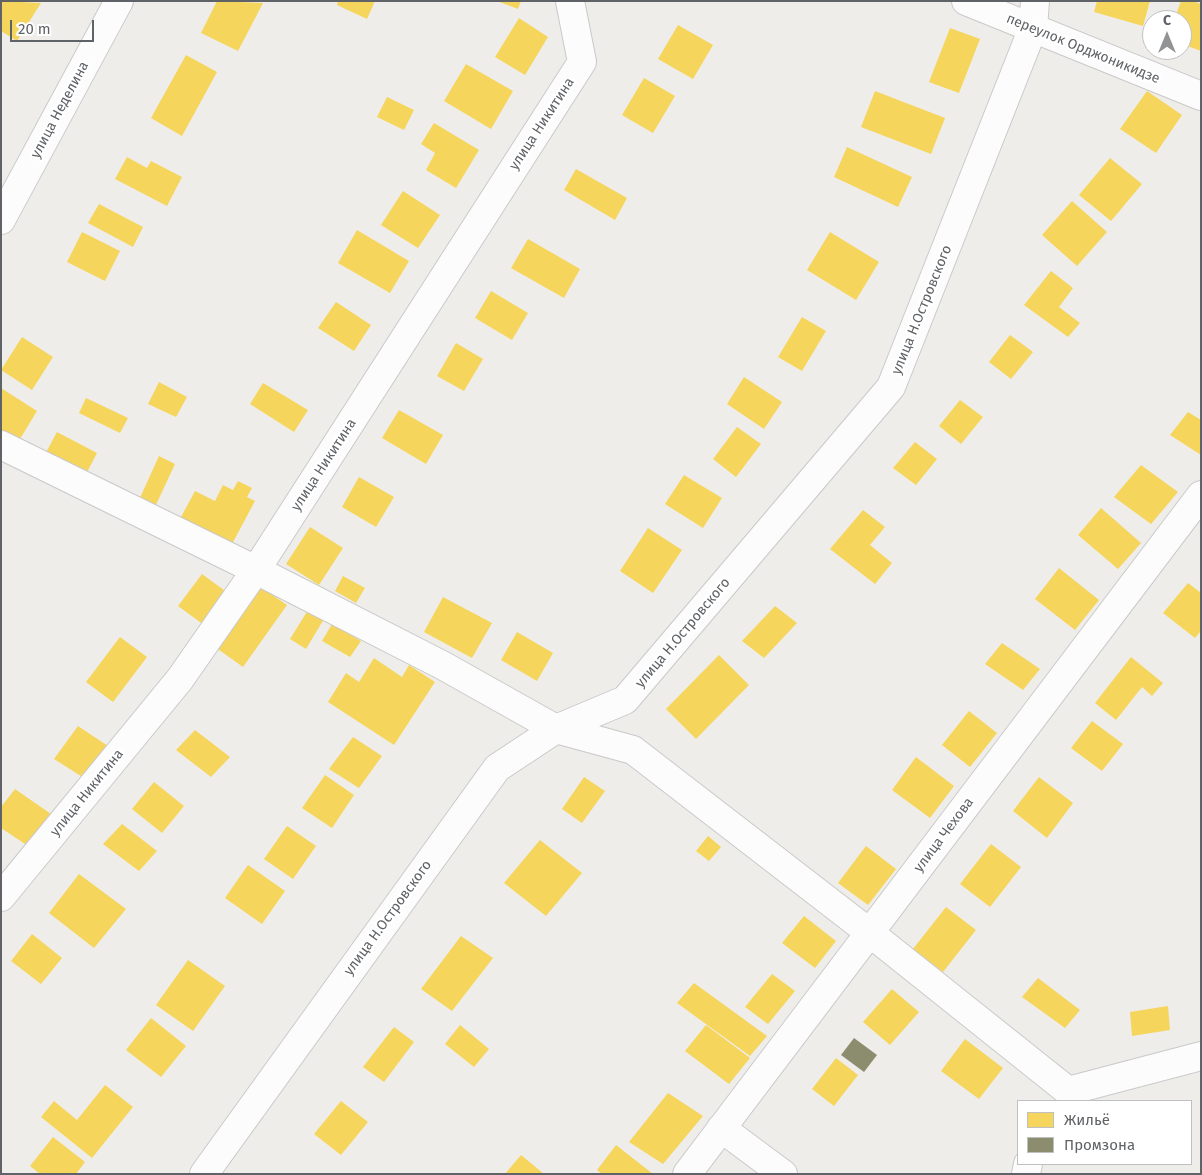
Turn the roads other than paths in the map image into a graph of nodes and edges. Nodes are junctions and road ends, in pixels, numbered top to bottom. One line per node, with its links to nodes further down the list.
1 (119, 1): 7 (street, улица Неделина)
2 (570, 1): 10 (street, улица Никитина)
3 (966, 1): 5 (street, переулок Орджоникидзе)
4 (1035, 1): 5 (street, улица Н.Островского)
5 (1033, 28): 6 (street, переулок Орджоникидзе); 11 (street, улица Н.Островского)
6 (1201, 96)
7 (1, 220)
8 (1, 445): 10 (street)
9 (1201, 495): 13 (street, улица Чехова)
10 (256, 570): 11 (street); 12 (street, улица Никитина)
11 (556, 729): 13 (street); 17 (street, улица Н.Островского)
12 (1, 897)
13 (870, 933): 15 (street); 16 (street, улица Чехова)
14 (1201, 1056): 15 (street)
15 (1066, 1096)
16 (721, 1128): 18 (street, улица Чехова); 19 (street)
17 (204, 1174)
18 (687, 1174)
19 (782, 1174)

